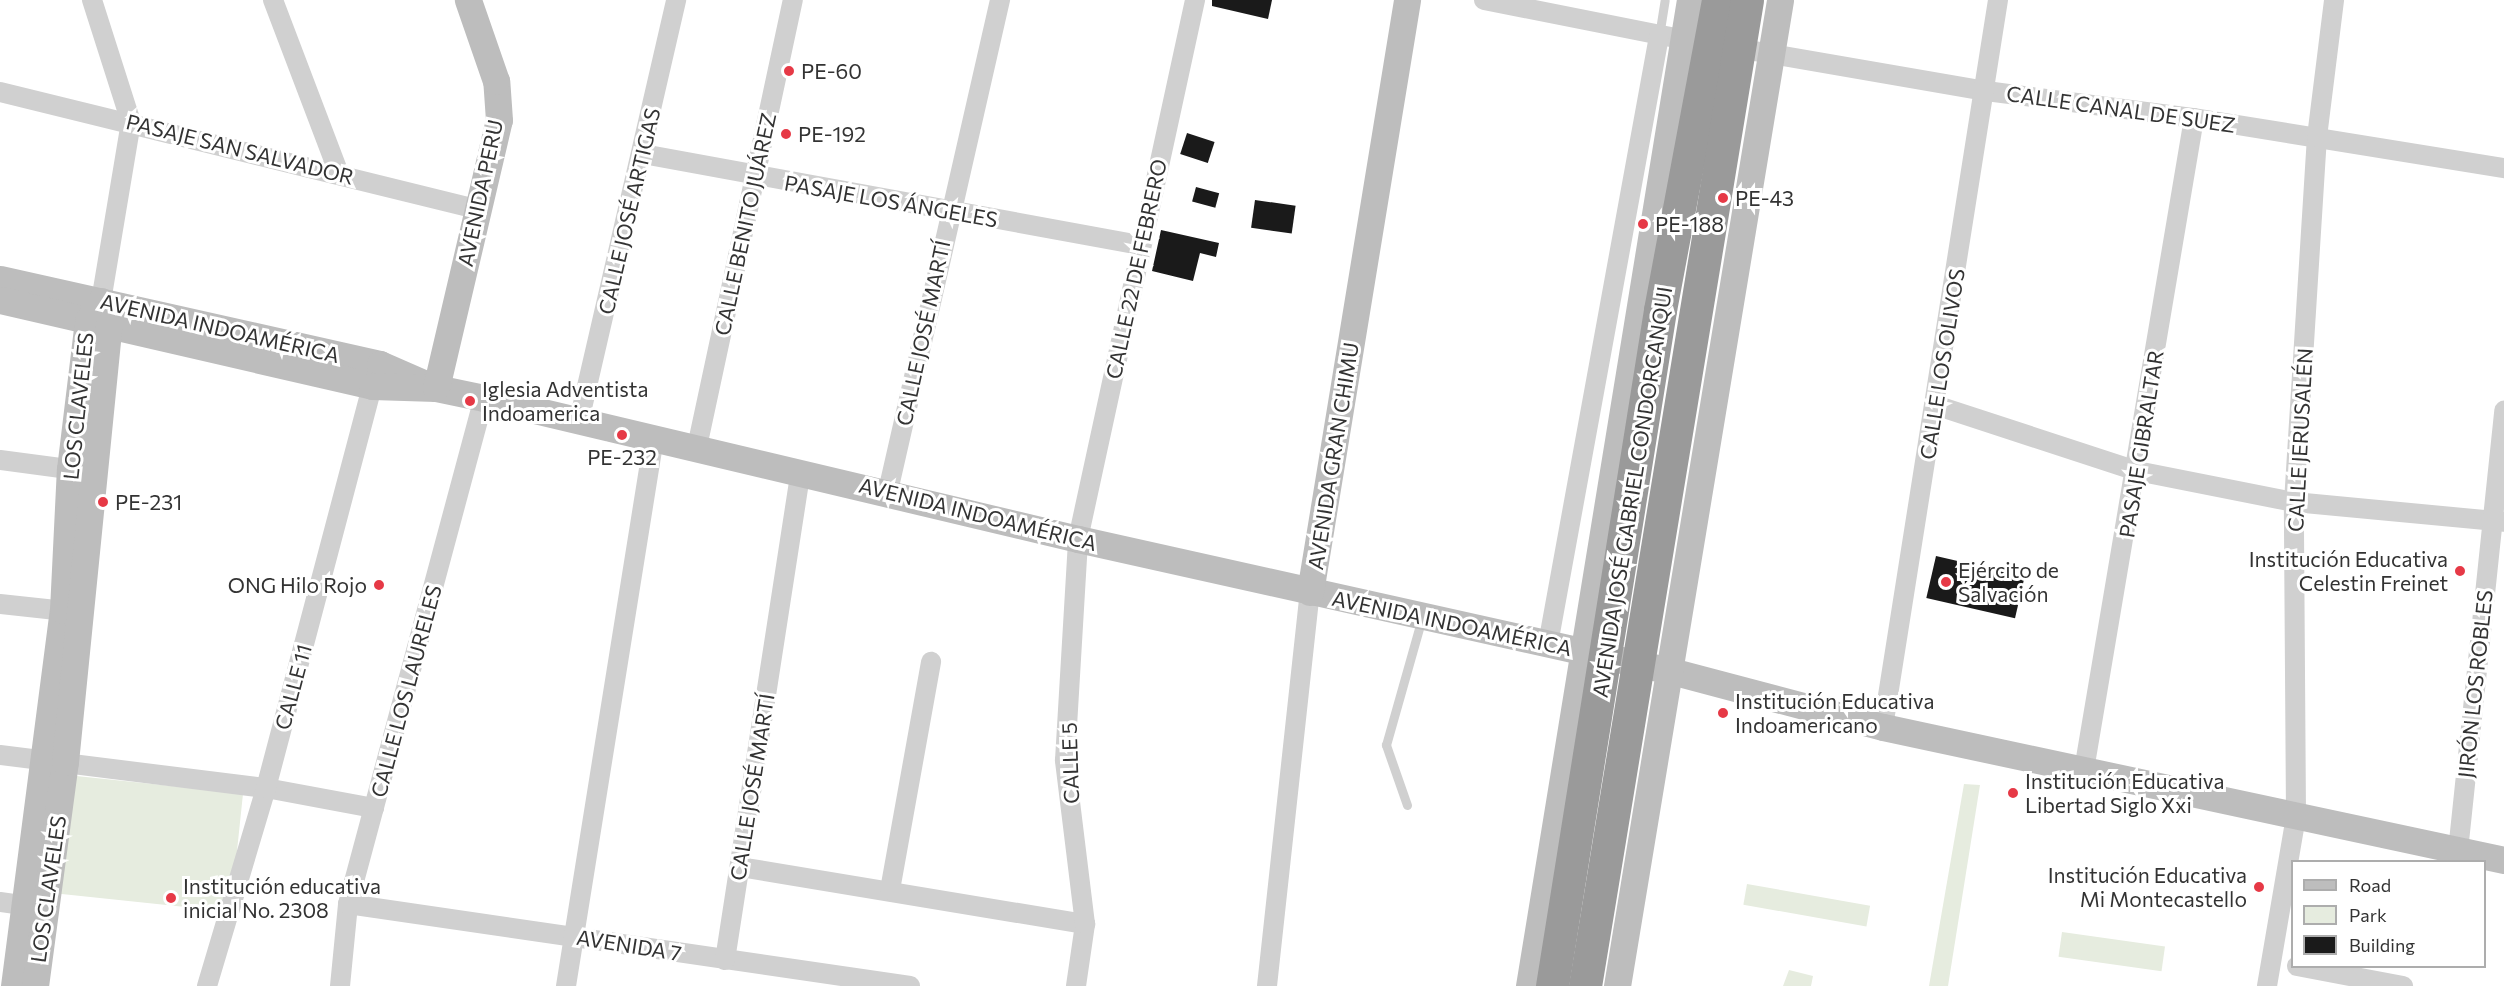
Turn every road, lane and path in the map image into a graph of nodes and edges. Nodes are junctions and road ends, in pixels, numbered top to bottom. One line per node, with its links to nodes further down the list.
1 (92, 0): 22 (street)
2 (273, 0): 26 (street)
3 (468, 0): 28 (street, AVENIDA PERU)
4 (676, 0): 24 (street, CALLE JOSÉ ARTIGAS)
5 (793, 0): 27 (street, CALLE BENITO JUÁREZ)
6 (1000, 0): 29 (street, CALLE JOSÉ MARTÍ)
7 (1195, 0): 30 (street, CALLE 22 DE FEBRERO)
8 (1407, 0): 50 (street, AVENIDA GRAN CHIMU)
9 (1484, 0): 17 (street, CALLE CANAL DE SUEZ)
10 (1665, 0): 17 (lane)
11 (1690, 0): 17 (street, AVENIDA JOSÉ GABRIEL CONDORCANQUI)
12 (1718, 0): 17 (highway, AVENIDA JOSÉ GABRIEL CONDORCANQUI)
13 (1747, 0): 17 (highway, AVENIDA JOSÉ GABRIEL CONDORCANQUI)
14 (1780, 0): 18 (street)
15 (1998, 0): 19 (street, CALLE LOS OLIVOS)
16 (2334, 0): 23 (street, CALLE JERUSALÉN)
17 (1698, 42): 18 (street, CALLE CANAL DE SUEZ); 54 (street); 55 (highway, AVENIDA JOSÉ GABRIEL CONDORCANQUI)
18 (1771, 53): 19 (street, CALLE CANAL DE SUEZ); 57 (street)
19 (1986, 91): 21 (street, CALLE CANAL DE SUEZ); 37 (street, CALLE LOS OLIVOS)
20 (0, 92): 22 (street, PASAJE SAN SALVADOR)
21 (2194, 118): 23 (street, CALLE CANAL DE SUEZ); 45 (street, PASAJE GIBRALTAR)
22 (131, 122): 26 (street, PASAJE SAN SALVADOR); 33 (street)
23 (2318, 137): 25 (street, CALLE CANAL DE SUEZ); 47 (street, CALLE JERUSALÉN)
24 (643, 154): 27 (street, PASAJE LOS ÁNGELES); 39 (street, CALLE JOSÉ ARTIGAS)
25 (2504, 168)
26 (338, 171): 28 (street, PASAJE SAN SALVADOR)
27 (755, 177): 29 (street, PASAJE LOS ÁNGELES); 41 (street, CALLE BENITO JUÁREZ)
28 (479, 210): 35 (street, AVENIDA PERU)
29 (950, 212): 30 (street, PASAJE LOS ÁNGELES); 46 (street, CALLE JOSÉ MARTÍ)
30 (1140, 245): 49 (street, CALLE 22 DE FEBRERO)
31 (0, 279): 33 (street, AVENIDA INDOAMÉRICA)
32 (0, 300): 33 (street, AVENIDA INDOAMÉRICA)
33 (99, 315): 34 (street, AVENIDA INDOAMÉRICA); 35 (street, AVENIDA INDOAMÉRICA); 43 (street, LOS CLAVELES)
34 (372, 386): 35 (street, AVENIDA INDOAMÉRICA); 62 (street, CALLE 11)
35 (436, 388): 36 (street, AVENIDA INDOAMÉRICA)
36 (484, 398): 39 (street, AVENIDA INDOAMÉRICA); 64 (street, CALLE LOS LAURELES)
37 (1935, 405): 45 (street); 58 (street, CALLE LOS OLIVOS)
38 (2504, 410): 48 (street, JIRÓN LOS ROBLES)
39 (579, 421): 40 (street, AVENIDA INDOAMÉRICA)
40 (654, 438): 41 (street, AVENIDA INDOAMÉRICA); 73 (street)
41 (697, 447): 44 (street, AVENIDA INDOAMÉRICA)
42 (0, 460): 43 (street)
43 (80, 471): 52 (street, LOS CLAVELES)
44 (801, 471): 46 (street, AVENIDA INDOAMÉRICA); 68 (street, CALLE JOSÉ MARTÍ)
45 (2137, 471): 47 (street); 61 (street, PASAJE GIBRALTAR)
46 (888, 491): 49 (street, AVENIDA INDOAMÉRICA)
47 (2294, 502): 48 (street); 65 (street, CALLE JERUSALÉN)
48 (2498, 521): 66 (street, JIRÓN LOS ROBLES)
49 (1078, 539): 50 (street, AVENIDA INDOAMÉRICA); 72 (street, CALLE 5)
50 (1310, 592): 53 (street, AVENIDA INDOAMÉRICA); 85 (street, AVENIDA GRAN CHIMU)
51 (0, 604): 52 (street)
52 (72, 611): 60 (street, LOS CLAVELES)
53 (1422, 616): 54 (street, AVENIDA INDOAMÉRICA); 63 (lane)
54 (1548, 644): 55 (street, AVENIDA INDOAMÉRICA)
55 (1610, 658): 57 (street, AVENIDA INDOAMÉRICA); 86 (street, AVENIDA JOSÉ GABRIEL CONDORCANQUI); 87 (highway, AVENIDA JOSÉ GABRIEL CONDORCANQUI); 88 (highway, AVENIDA JOSÉ GABRIEL CONDORCANQUI)
56 (931, 662): 69 (street)
57 (1671, 671): 58 (street, AVENIDA INDOAMÉRICA); 89 (street)
58 (1883, 727): 61 (street, AVENIDA INDOAMÉRICA)
59 (0, 755): 60 (street)
60 (55, 761): 62 (street); 71 (street, LOS CLAVELES)
61 (2084, 770): 65 (street, AVENIDA INDOAMÉRICA)
62 (266, 788): 64 (street); 80 (street, CALLE 11)
63 (1407, 805)
64 (374, 808): 70 (street, CALLE LOS LAURELES)
65 (2296, 816): 66 (street, AVENIDA INDOAMÉRICA); 75 (street, CALLE JERUSALÉN)
66 (2458, 851): 67 (street, AVENIDA INDOAMÉRICA)
67 (2504, 860)
68 (740, 867): 69 (street); 74 (street, CALLE JOSÉ MARTÍ)
69 (890, 890): 72 (street)
70 (348, 904): 73 (street, AVENIDA 7); 81 (street, CALLE LOS LAURELES)
71 (24, 905): 78 (street, LOS CLAVELES); 79 (street, LOS CLAVELES)
72 (1085, 924): 84 (street, CALLE 5)
73 (573, 936): 74 (street, AVENIDA 7); 82 (street)
74 (725, 960): 83 (street, AVENIDA 7)
75 (2271, 962): 76 (street); 90 (street, CALLE JERUSALÉN)
76 (2291, 966)
77 (2308, 968): 91 (street)
78 (14, 986)
79 (35, 986)
80 (207, 986)
81 (340, 986)
82 (566, 986)
83 (910, 986)
84 (1076, 986)
85 (1267, 986)
86 (1530, 986)
87 (1552, 986)
88 (1585, 986)
89 (1617, 986)
90 (2267, 986)
91 (2403, 986)

